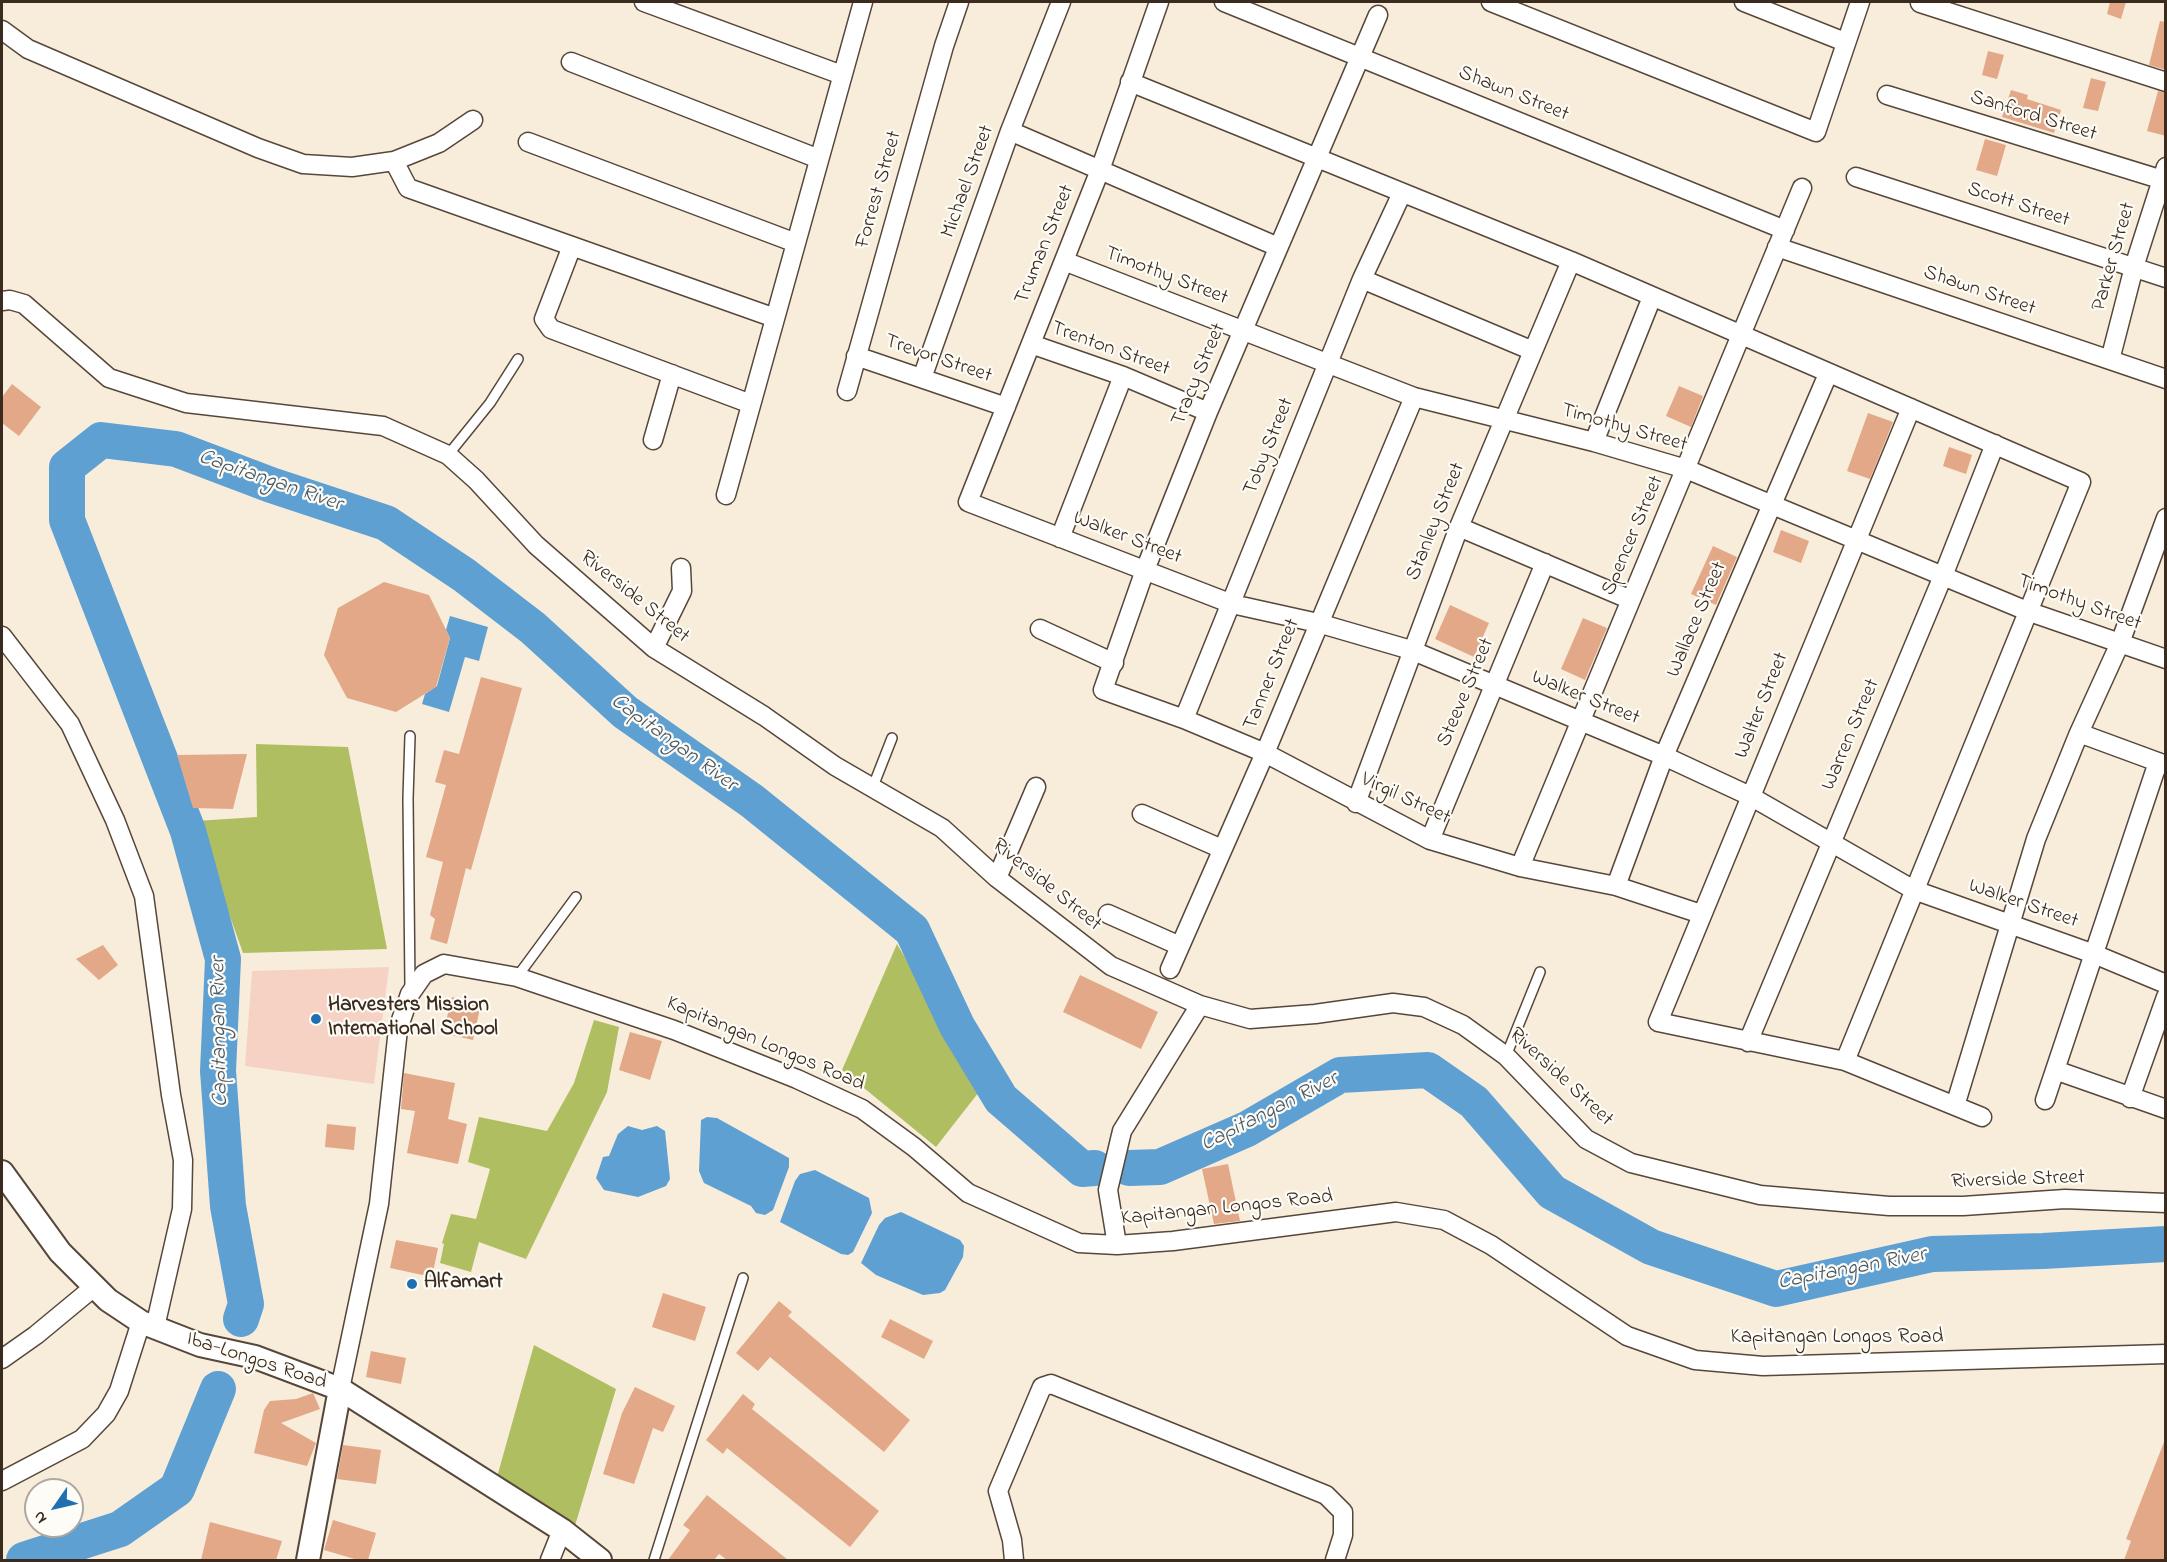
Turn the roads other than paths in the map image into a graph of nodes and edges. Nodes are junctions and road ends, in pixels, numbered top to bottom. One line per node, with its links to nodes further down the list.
1 (644, 2): 16 (street)
2 (862, 2): 16 (street)
3 (959, 2): 47 (street, Forrest Street)
4 (1060, 2): 21 (street, Michael Street)
5 (1159, 2): 17 (street, Truman Street)
6 (1224, 2): 14 (street, Shawn Street)
7 (1491, 2): 13 (street)
8 (1744, 2): 13 (street)
9 (1860, 2): 13 (street)
10 (1920, 3): 18 (street)
11 (1378, 15): 14 (street, Tracy Street)
12 (2, 30): 25 (street)
13 (1845, 42)
14 (1360, 57): 23 (street, Tracy Street); 31 (street, Shawn Street)
15 (571, 62): 24 (street)
16 (842, 75): 24 (street)
17 (1131, 82): 23 (street); 26 (street, Truman Street)
18 (2166, 82)
19 (1887, 95): 27 (street, Sanford Street)
20 (473, 120): 25 (street)
21 (1010, 131): 26 (street); 54 (street, Michael Street)
22 (528, 142): 32 (street)
23 (1316, 156): 30 (street); 34 (street, Tracy Street)
24 (819, 159): 32 (street)
25 (394, 161): 33 (street)
26 (1100, 170): 34 (street); 35 (street, Truman Street)
27 (2164, 176): 37 (street, Parker Street)
28 (1856, 177): 37 (street, Scott Street)
29 (1802, 188): 31 (street, Spencer Street)
30 (1402, 193): 36 (street); 39 (street, Toby Street)
31 (1781, 239): 44 (street, Spencer Street); 49 (street, Shawn Street)
32 (796, 243): 42 (street)
33 (572, 246): 42 (street); 51 (street)
34 (1278, 247): 43 (street, Tracy Street)
35 (1064, 261): 43 (street, Timothy Street); 45 (street, Truman Street)
36 (1570, 261): 40 (street); 46 (street, Stanley Street)
37 (2134, 267): 38 (street, Scott Street); 49 (street, Parker Street)
38 (2166, 278)
39 (1362, 279): 46 (street); 50 (street, Toby Street)
40 (1652, 297): 44 (street); 64 (street)
41 (2, 301): 66 (street, Riverside Street)
42 (775, 318): 58 (street)
43 (1244, 331): 50 (street, Timothy Street); 61 (street, Tracy Street)
44 (1741, 335): 52 (street); 67 (street, Spencer Street)
45 (1031, 344): 53 (street, Trenton Street); 59 (street, Truman Street)
46 (1533, 351): 62 (street, Stanley Street)
47 (856, 356): 54 (street, Trevor Street); 56 (street, Forrest Street)
48 (518, 359): 66 (lane)
49 (2110, 360): 55 (street, Shawn Street)
50 (1327, 364): 57 (street, Timothy Street); 81 (street, Toby Street)
51 (672, 374): 58 (street); 63 (street)
52 (1828, 374): 60 (street); 70 (street, Wallace Street)
53 (1123, 376): 61 (street, Trenton Street); 73 (street)
54 (922, 378): 59 (street, Trevor Street)
55 (2166, 379)
56 (847, 391)
57 (1414, 397): 62 (street, Timothy Street); 83 (street, Tanner Street)
58 (751, 404): 68 (street)
59 (1006, 407): 69 (street, Truman Street)
60 (1911, 408): 65 (street); 74 (street, Walter Street)
61 (1208, 412): 78 (street, Tracy Street)
62 (1502, 420): 64 (street, Timothy Street); 72 (street, Stanley Street)
63 (653, 440)
64 (1594, 442): 67 (street, Timothy Street)
65 (1995, 444): 79 (street, Warren Street); 82 (street)
66 (448, 455): 87 (street, Riverside Street)
67 (1686, 469): 70 (street, Timothy Street); 80 (street, Spencer Street)
68 (726, 495)
69 (968, 502): 73 (street, Walker Street)
70 (1771, 506): 74 (street, Timothy Street); 99 (street, Wallace Street)
71 (2166, 518): 75 (street)
72 (1459, 527): 76 (street); 88 (street, Stanley Street)
73 (1060, 538): 78 (street, Walker Street)
74 (1856, 540): 79 (street, Timothy Street); 103 (street, Walter Street)
75 (2159, 557): 86 (street)
76 (1545, 563): 80 (street); 91 (street, Steeve Street)
77 (681, 568): 87 (street)
78 (1145, 570): 81 (street, Walker Street); 90 (street, Tracy Street)
79 (1943, 576): 82 (street, Timothy Street); 107 (street, Warren Street)
80 (1631, 600): 94 (street, Spencer Street)
81 (1232, 604): 83 (street, Walker Street); 93 (street, Toby Street)
82 (2027, 612): 86 (street, Timothy Street); 112 (street)
83 (1318, 623): 88 (street, Walker Street); 98 (street, Tanner Street)
84 (1040, 629): 90 (street)
85 (2, 636): 140 (street)
86 (2120, 643): 89 (street, Timothy Street); 95 (street)
87 (654, 648): 102 (street, Riverside Street)
88 (1411, 650): 91 (street, Walker Street); 104 (street, Stanley Street)
89 (2166, 659)
90 (1114, 663): 92 (street, Tracy Street)
91 (1495, 687): 94 (street, Walker Street); 106 (street, Steeve Street)
92 (1103, 690): 93 (street, Virgil Street)
93 (1184, 719): 98 (street, Virgil Street)
94 (1580, 722): 99 (street, Walker Street); 109 (street, Spencer Street)
95 (2079, 733): 100 (street); 116 (street)
96 (410, 736): 123 (lane)
97 (892, 738): 102 (lane)
98 (1265, 753): 104 (street, Virgil Street); 108 (street, Tanner Street)
99 (1664, 756): 103 (street, Walker Street); 111 (street, Wallace Street)
100 (2162, 764): 118 (street)
101 (1036, 787): 110 (street)
102 (872, 789): 110 (street, Riverside Street)
103 (1750, 796): 107 (street, Walker Street); 115 (street, Walter Street)
104 (1356, 802): 106 (street, Virgil Street)
105 (1142, 814): 108 (street)
106 (1430, 840): 109 (street, Virgil Street)
107 (1830, 844): 112 (street, Walker Street); 126 (street, Warren Street)
108 (1222, 849): 117 (street, Tanner Street)
109 (1520, 867): 111 (street, Virgil Street)
110 (997, 878): 125 (street, Riverside Street)
111 (1616, 886): 115 (street, Virgil Street)
112 (1914, 890): 116 (street, Walker Street); 128 (street)
113 (576, 897): 121 (lane)
114 (1108, 914): 117 (street)
115 (1701, 914): 126 (street, Walter Street)
116 (2009, 924): 118 (street, Walker Street); 132 (street)
117 (1180, 946): 119 (street, Tanner Street)
118 (2094, 954): 122 (street, Walker Street); 129 (street)
119 (1170, 969)
120 (1540, 972): 127 (lane)
121 (517, 977): 123 (street, Kapitangan Longos Road); 137 (street, Kapitangan Longos Road)
122 (2166, 984)
123 (410, 994): 143 (street, Kapitangan Longos Road)
124 (2166, 997): 130 (street)
125 (1200, 1005): 127 (street, Riverside Street); 137 (street)
126 (1748, 1042): 128 (street)
127 (1506, 1056): 136 (street, Riverside Street)
128 (1845, 1061): 132 (street)
129 (2055, 1070): 130 (street); 131 (street)
130 (2130, 1098): 133 (street)
131 (2045, 1100)
132 (1954, 1106): 134 (street)
133 (2166, 1109)
134 (1982, 1118)
135 (2, 1172): 139 (street, Iba-Longos Road)
136 (2166, 1203)
137 (1117, 1245): 141 (street, Kapitangan Longos Road)
138 (743, 1278): 149 (lane)
139 (94, 1287): 140 (street, Iba-Longos Road); 142 (street)
140 (148, 1324): 143 (street, Iba-Longos Road); 144 (street)
141 (2166, 1354)
142 (2, 1359)
143 (340, 1389): 145 (street, Iba-Longos Road); 146 (street)
144 (2, 1481)
145 (562, 1530): 147 (street); 148 (street, Iba-Longos Road)
146 (308, 1560)
147 (550, 1560)
148 (600, 1560)
149 (654, 1560)
150 (1014, 1560): 151 (street)
151 (1335, 1560)

